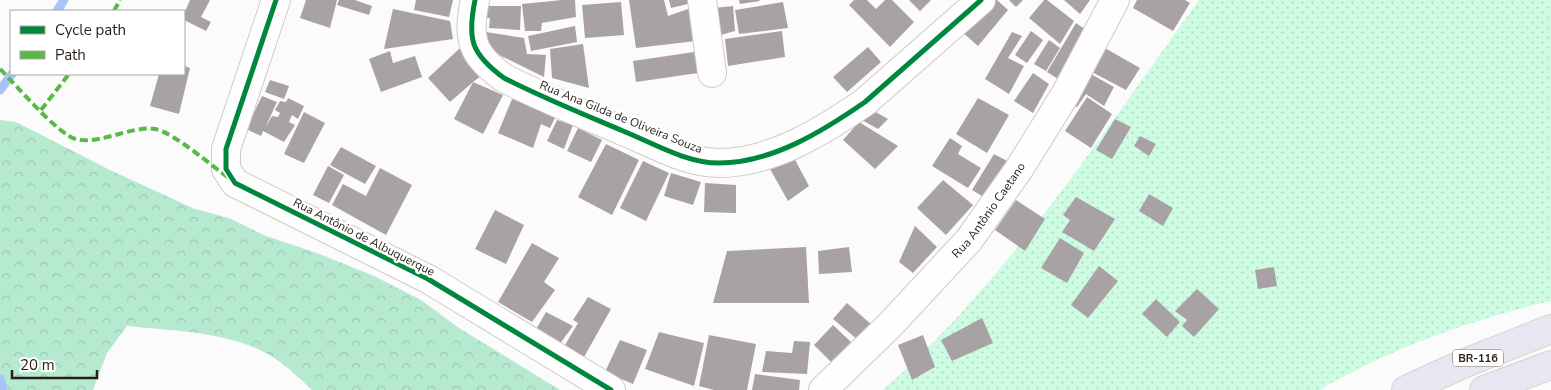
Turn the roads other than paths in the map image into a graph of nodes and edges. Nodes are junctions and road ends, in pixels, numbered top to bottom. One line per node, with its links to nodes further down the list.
1 (276, 0): 9 (street, Rua Antônio de Albuquerque)
2 (475, 0): 4 (street, Rua Ana Gilda de Oliveira Souza)
3 (702, 0): 6 (street)
4 (982, 0)
5 (1115, 0): 10 (street, Rua Antônio Caetano)
6 (712, 74)
7 (1551, 329): 11 (highway, BR-116)
8 (1551, 366): 12 (highway, BR-116)
9 (611, 390)
10 (823, 390)
11 (1406, 390)
12 (1484, 390)

